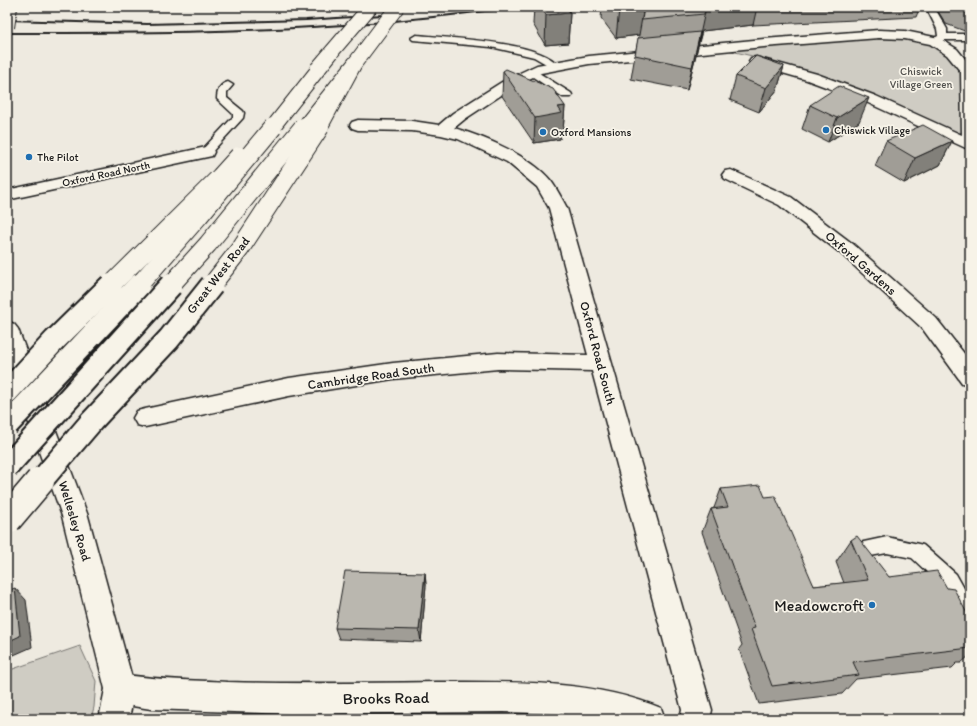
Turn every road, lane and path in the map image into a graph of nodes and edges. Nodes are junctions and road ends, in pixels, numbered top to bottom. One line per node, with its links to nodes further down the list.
1 (10, 7): 5 (main road, bridge)
2 (370, 7): 10 (main road, bridge)
3 (397, 7): 11 (main road, Great West Road, bridge)
4 (930, 7): 8 (lane)
5 (7, 27)
6 (970, 37): 8 (lane)
7 (416, 38): 12 (lane)
8 (938, 39): 9 (main road); 18 (main road)
9 (708, 48): 12 (main road); 18 (main road)
10 (332, 52): 25 (main road, bridge); 27 (main road, bridge)
11 (355, 63): 28 (main road, bridge); 29 (main road, Great West Road, bridge)
12 (553, 66): 13 (main road)
13 (531, 72): 15 (lane); 17 (main road)
14 (228, 85): 19 (lane)
15 (567, 95)
16 (358, 125): 17 (main road, Oxford Road South)
17 (442, 130): 23 (main road, Oxford Road South)
18 (970, 145)
19 (206, 152): 21 (main road, Oxford Road North)
20 (731, 175): 24 (main road, Oxford Gardens)
21 (7, 195)
22 (7, 329): 32 (main road, Wellesley Road)
23 (601, 363): 26 (main road, Cambridge Road South); 35 (main road, Oxford Road South)
24 (970, 377)
25 (7, 392)
26 (145, 418)
27 (7, 425)
28 (7, 467)
29 (7, 520)
30 (865, 549): 31 (lane)
31 (970, 617)
32 (120, 689): 33 (main road, Wellesley Road); 34 (main road, Brooks Road)
33 (114, 719)
34 (650, 719)
35 (695, 719)

